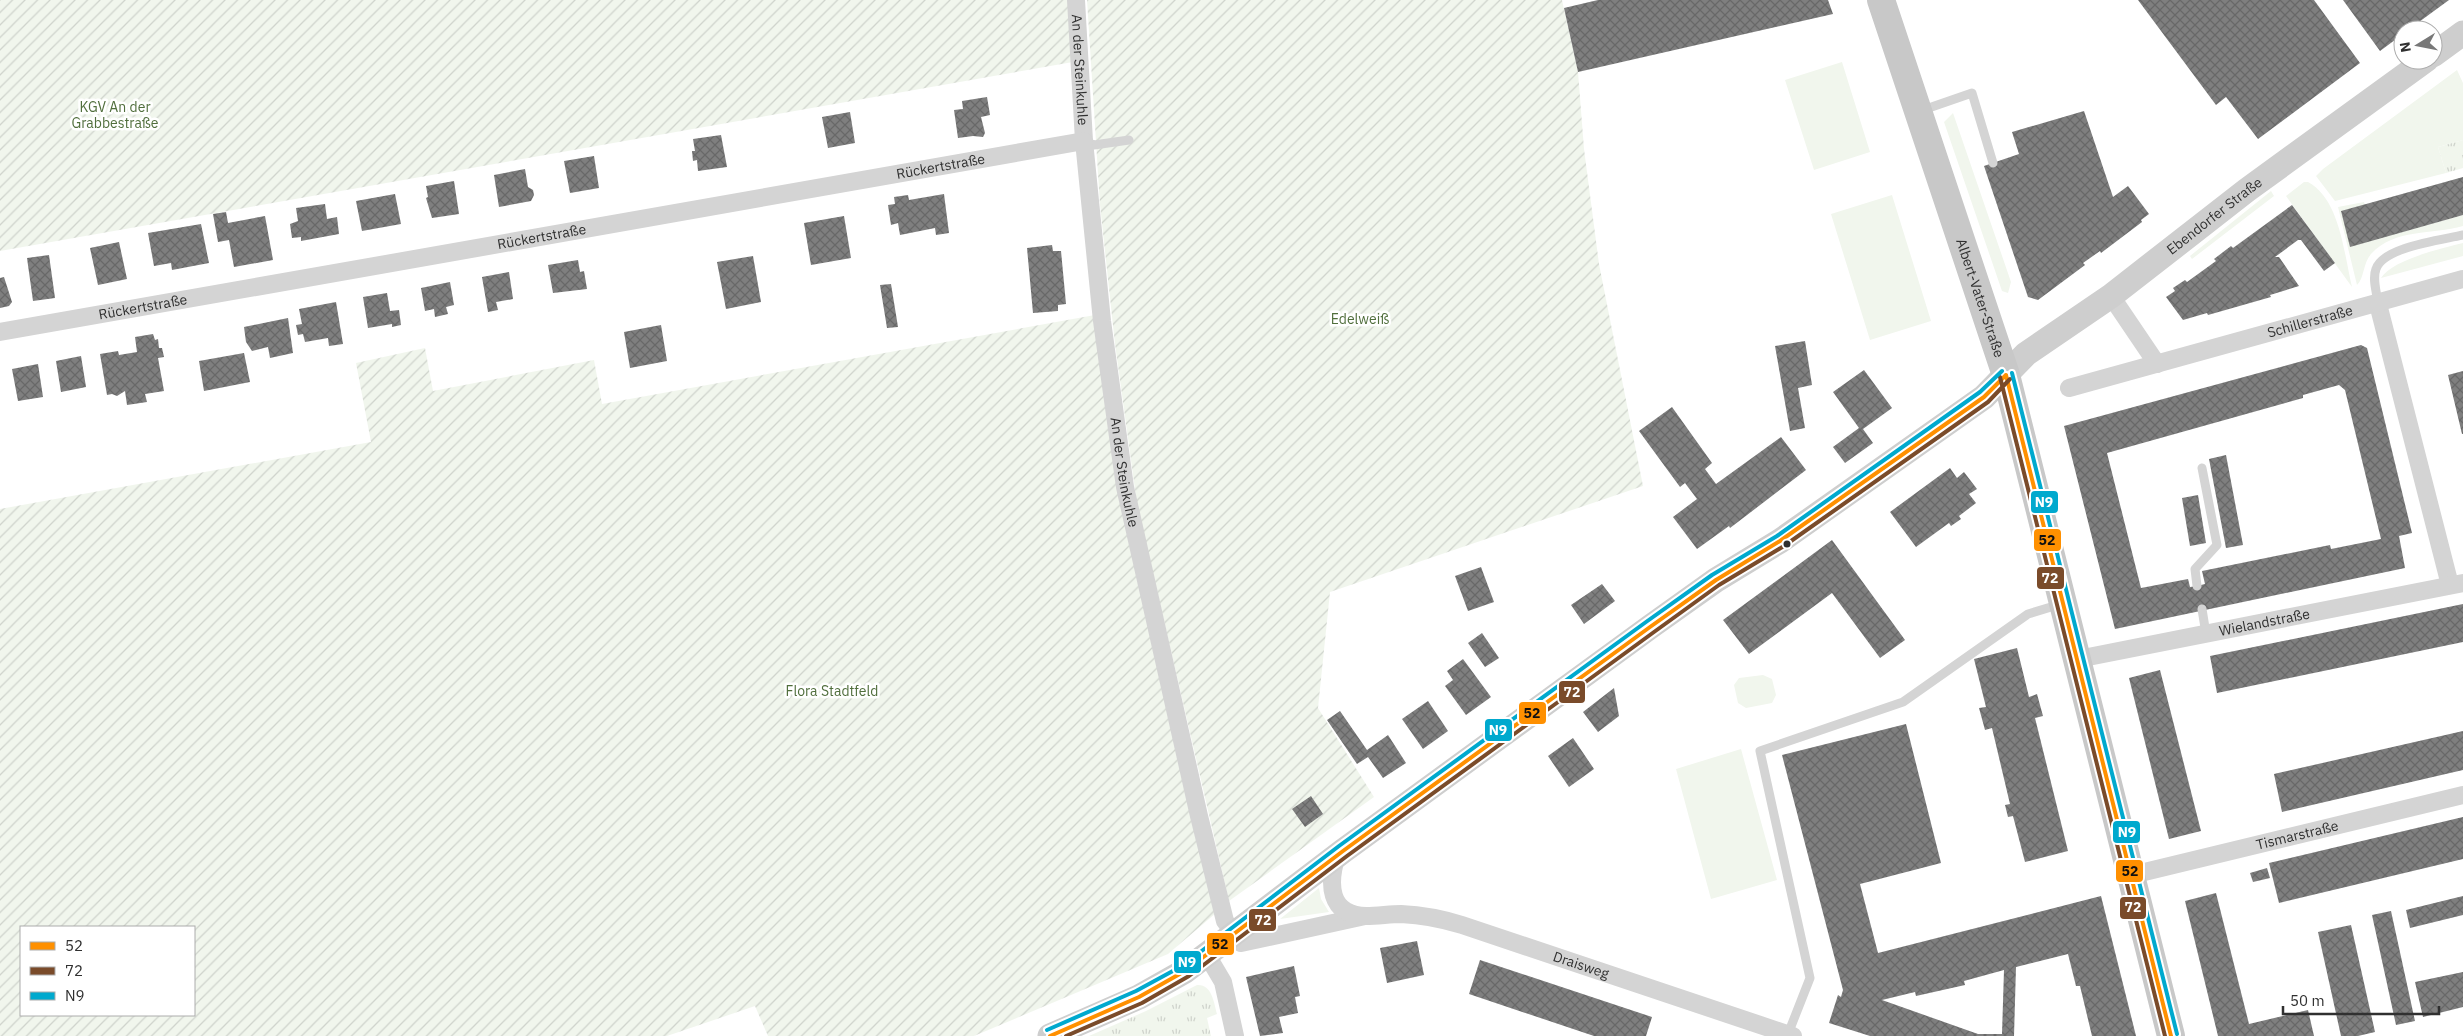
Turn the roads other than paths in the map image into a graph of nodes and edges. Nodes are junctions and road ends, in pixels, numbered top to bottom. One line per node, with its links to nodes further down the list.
1 (1076, 0): 8 (street, An der Steinkuhle)
2 (1881, 0): 6 (main road, Albert-Vater-Straße)
3 (2463, 33): 4 (street)
4 (2443, 48)
5 (2412, 70): 12 (street, Ebendorfer Straße)
6 (1918, 112): 9 (lane); 16 (main road, Albert-Vater-Straße)
7 (1129, 140): 8 (lane)
8 (1084, 141): 14 (street, Rückertstraße); 29 (street, An der Steinkuhle)
9 (1994, 162)
10 (2463, 235): 13 (lane)
11 (2463, 280): 13 (street, Schillerstraße)
12 (2111, 296): 15 (street); 16 (street, Ebendorfer Straße)
13 (2378, 304): 15 (street, Schillerstraße); 19 (street, Wielandstraße)
14 (0, 332)
15 (2157, 364): 17 (street, Schillerstraße)
16 (2006, 375): 21 (main road, Albert-Vater-Straße); 26 (street, Ebendorfer Straße)
17 (2069, 388)
18 (2202, 468): 20 (lane)
19 (2456, 584): 23 (street, Wielandstraße)
20 (2197, 586)
21 (2064, 603): 24 (main road, Albert-Vater-Straße); 31 (lane)
22 (2202, 609): 23 (lane)
23 (2206, 634): 24 (street, Wielandstraße)
24 (2078, 659): 27 (main road, Albert-Vater-Straße)
25 (2463, 795): 27 (street, Tismarstraße)
26 (1337, 856): 28 (street, Draisweg); 29 (street, Ebendorfer Straße)
27 (2132, 875): 34 (main road, Albert-Vater-Straße)
28 (1365, 916): 29 (street, Draisweg); 31 (street, Draisweg)
29 (1234, 934): 30 (street, Ebendorfer Straße)
30 (1207, 954): 32 (street, Ebendorfer Straße); 33 (street)
31 (1791, 1035)
32 (1050, 1036)
33 (1236, 1036)
34 (2171, 1036)

